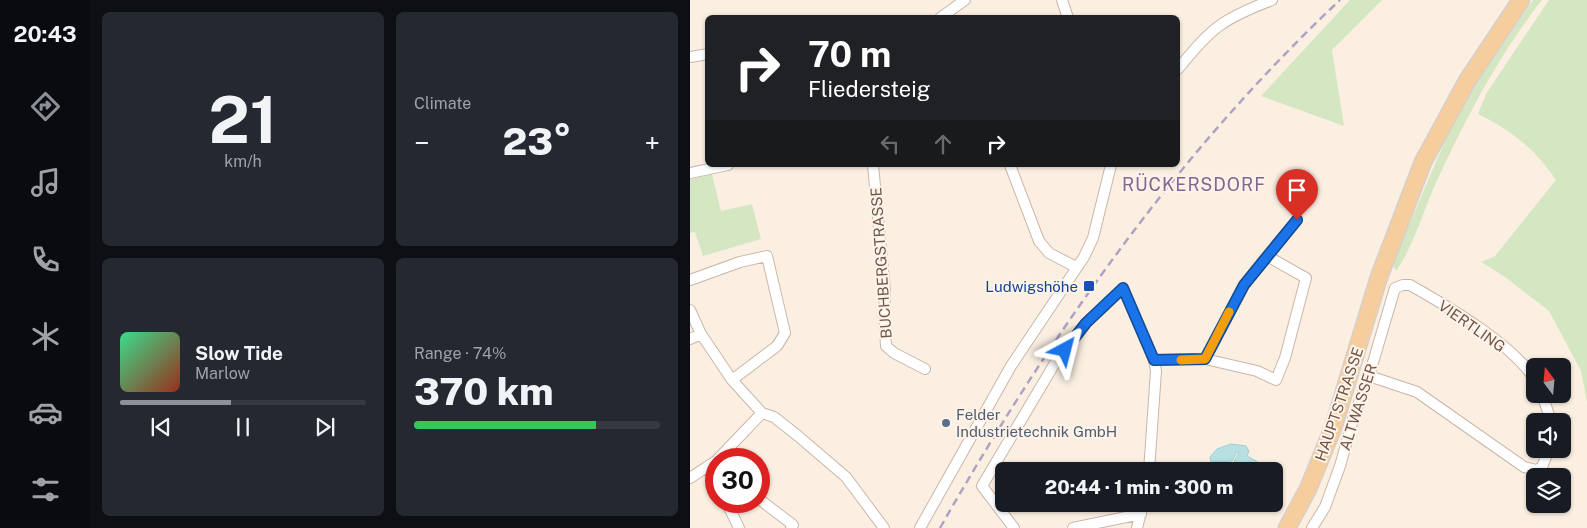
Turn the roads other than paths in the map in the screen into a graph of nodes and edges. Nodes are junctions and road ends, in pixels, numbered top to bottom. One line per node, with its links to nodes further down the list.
1 (965, 0): 5 (street)
2 (1062, 0): 6 (street)
3 (1272, 0): 9 (street)
4 (1520, 0): 46 (main road, HAUPTSTRASSE)
5 (955, 13)
6 (1067, 15)
7 (705, 54): 8 (street)
8 (690, 57)
9 (1180, 66)
10 (718, 167): 14 (street)
11 (873, 167): 26 (street, BUCHBERGSTRASSE)
12 (1011, 167): 17 (street)
13 (1111, 167): 17 (street)
14 (690, 173)
15 (1297, 220): 16 (street)
16 (1267, 256): 23 (street); 23 (street)
17 (1076, 267): 42 (street)
18 (690, 280): 28 (street)
19 (1400, 286): 25 (street, VIERTLING); 27 (street, ALTWASSER)
20 (690, 310): 21 (street)
21 (701, 334): 22 (street); 28 (street)
22 (690, 338)
23 (1205, 359): 24 (street)
24 (1154, 360): 32 (street); 43 (street)
25 (1526, 367)
26 (925, 369)
27 (1370, 376): 31 (street); 47 (street, ALTWASSER)
28 (732, 380): 29 (street)
29 (762, 413): 30 (street); 41 (street)
30 (728, 448)
31 (1546, 458)
32 (1150, 462)
33 (705, 468): 34 (street)
34 (690, 478)
35 (770, 507): 40 (street)
36 (1131, 512): 44 (street)
37 (1141, 512): 45 (street)
38 (732, 513): 39 (street)
39 (739, 528)
40 (791, 528)
41 (884, 528)
42 (920, 528)
43 (1014, 528)
44 (1073, 528)
45 (1137, 528)
46 (1287, 528)
47 (1312, 528)

